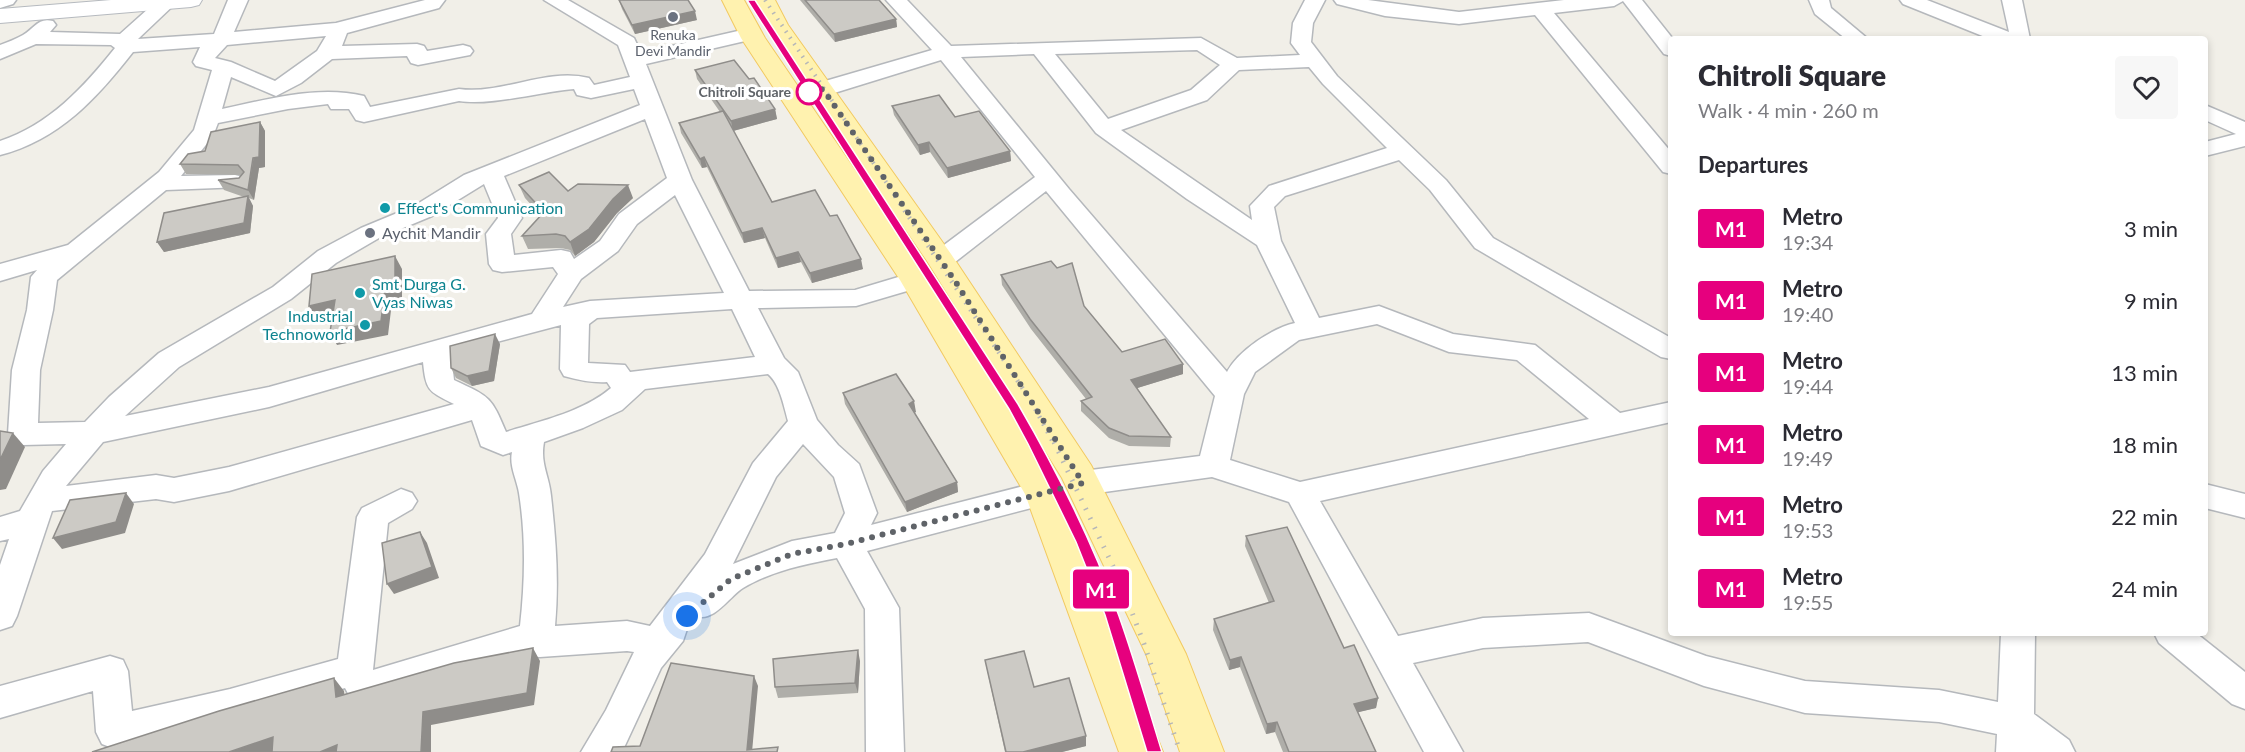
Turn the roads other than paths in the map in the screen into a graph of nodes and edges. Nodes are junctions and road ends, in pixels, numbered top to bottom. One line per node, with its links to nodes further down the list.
1 (6, 0): 16 (street)
2 (190, 0): 17 (street)
3 (238, 0): 27 (street)
4 (435, 0): 21 (street)
5 (554, 0): 38 (street)
6 (733, 0): 22 (main road)
7 (764, 0): 39 (main road)
8 (896, 0): 32 (street)
9 (1315, 0): 35 (street)
10 (1344, 0): 18 (street)
11 (1614, 0): 18 (street)
12 (1632, 0): 29 (street)
13 (1819, 0): 23 (street)
14 (1910, 0): 24 (street)
15 (2012, 0): 25 (street)
16 (0, 2)
17 (167, 2): 19 (street); 28 (street)
18 (1540, 9): 48 (street)
19 (60, 11): 20 (street); 26 (street)
20 (0, 16)
21 (338, 29): 27 (street); 34 (street)
22 (750, 34): 38 (street); 59 (main road)
23 (1854, 36)
24 (2002, 36)
25 (2020, 36)
26 (33, 38): 28 (street); 33 (street)
27 (221, 40): 28 (street); 37 (street)
28 (125, 44): 45 (street)
29 (1668, 46)
30 (1040, 49): 32 (street); 36 (street); 42 (street)
31 (463, 51): 34 (street)
32 (946, 52): 39 (street); 50 (street)
33 (0, 53)
34 (328, 53): 37 (street)
35 (1314, 61): 36 (street); 47 (street)
36 (1233, 64): 42 (street)
37 (224, 66): 41 (street)
38 (642, 83): 41 (street); 49 (street); 51 (street)
39 (823, 89): 56 (main road)
40 (2208, 113): 43 (street)
41 (208, 119): 52 (street)
42 (1104, 128): 54 (street)
43 (2245, 130)
44 (2245, 139): 46 (street)
45 (0, 148)
46 (2208, 148)
47 (1403, 152): 54 (street); 64 (street)
48 (1668, 163)
49 (491, 173): 58 (street); 73 (street)
50 (1048, 178): 56 (street); 68 (street)
51 (680, 180): 58 (street); 60 (street)
52 (159, 183): 53 (street); 55 (street)
53 (235, 183)
54 (1268, 241): 63 (street)
55 (81, 247): 57 (street); 75 (street)
56 (941, 260): 77 (main road)
57 (0, 273)
58 (571, 274): 62 (street)
59 (915, 280): 60 (street); 78 (main road)
60 (741, 300): 61 (street); 66 (street)
61 (590, 310): 62 (street); 67 (street)
62 (541, 321): 65 (street)
63 (1311, 329): 68 (street); 72 (street)
64 (1668, 348)
65 (436, 349): 69 (street); 73 (street)
66 (773, 364): 67 (street); 71 (street)
67 (626, 389): 74 (street)
68 (1230, 394): 76 (street)
69 (480, 407): 74 (street); 83 (street)
70 (1668, 413): 72 (street)
71 (803, 423): 85 (street); 90 (street)
72 (1614, 424): 79 (street)
73 (93, 434): 75 (street); 83 (street)
74 (530, 436): 89 (street)
75 (12, 437)
76 (1213, 466): 77 (street); 79 (street)
77 (1083, 483): 78 (main road); 99 (main road)
78 (1043, 493): 85 (street); 98 (main road)
79 (1300, 494): 91 (street)
80 (2208, 497): 82 (street)
81 (401, 501): 92 (street)
82 (2245, 506)
83 (36, 510): 84 (street); 86 (street)
84 (0, 529)
85 (846, 544): 90 (street); 97 (street)
86 (0, 616)
87 (2018, 636): 95 (street)
88 (2175, 636): 93 (street)
89 (540, 642): 90 (street); 92 (street)
90 (658, 642): 96 (street)
91 (1389, 653): 95 (street); 100 (street)
92 (354, 670): 94 (street)
93 (2245, 693)
94 (0, 702)
95 (2015, 737): 101 (street)
96 (600, 752)
97 (885, 752)
98 (1141, 752)
99 (1202, 752)
100 (1444, 752)
101 (2056, 752)

